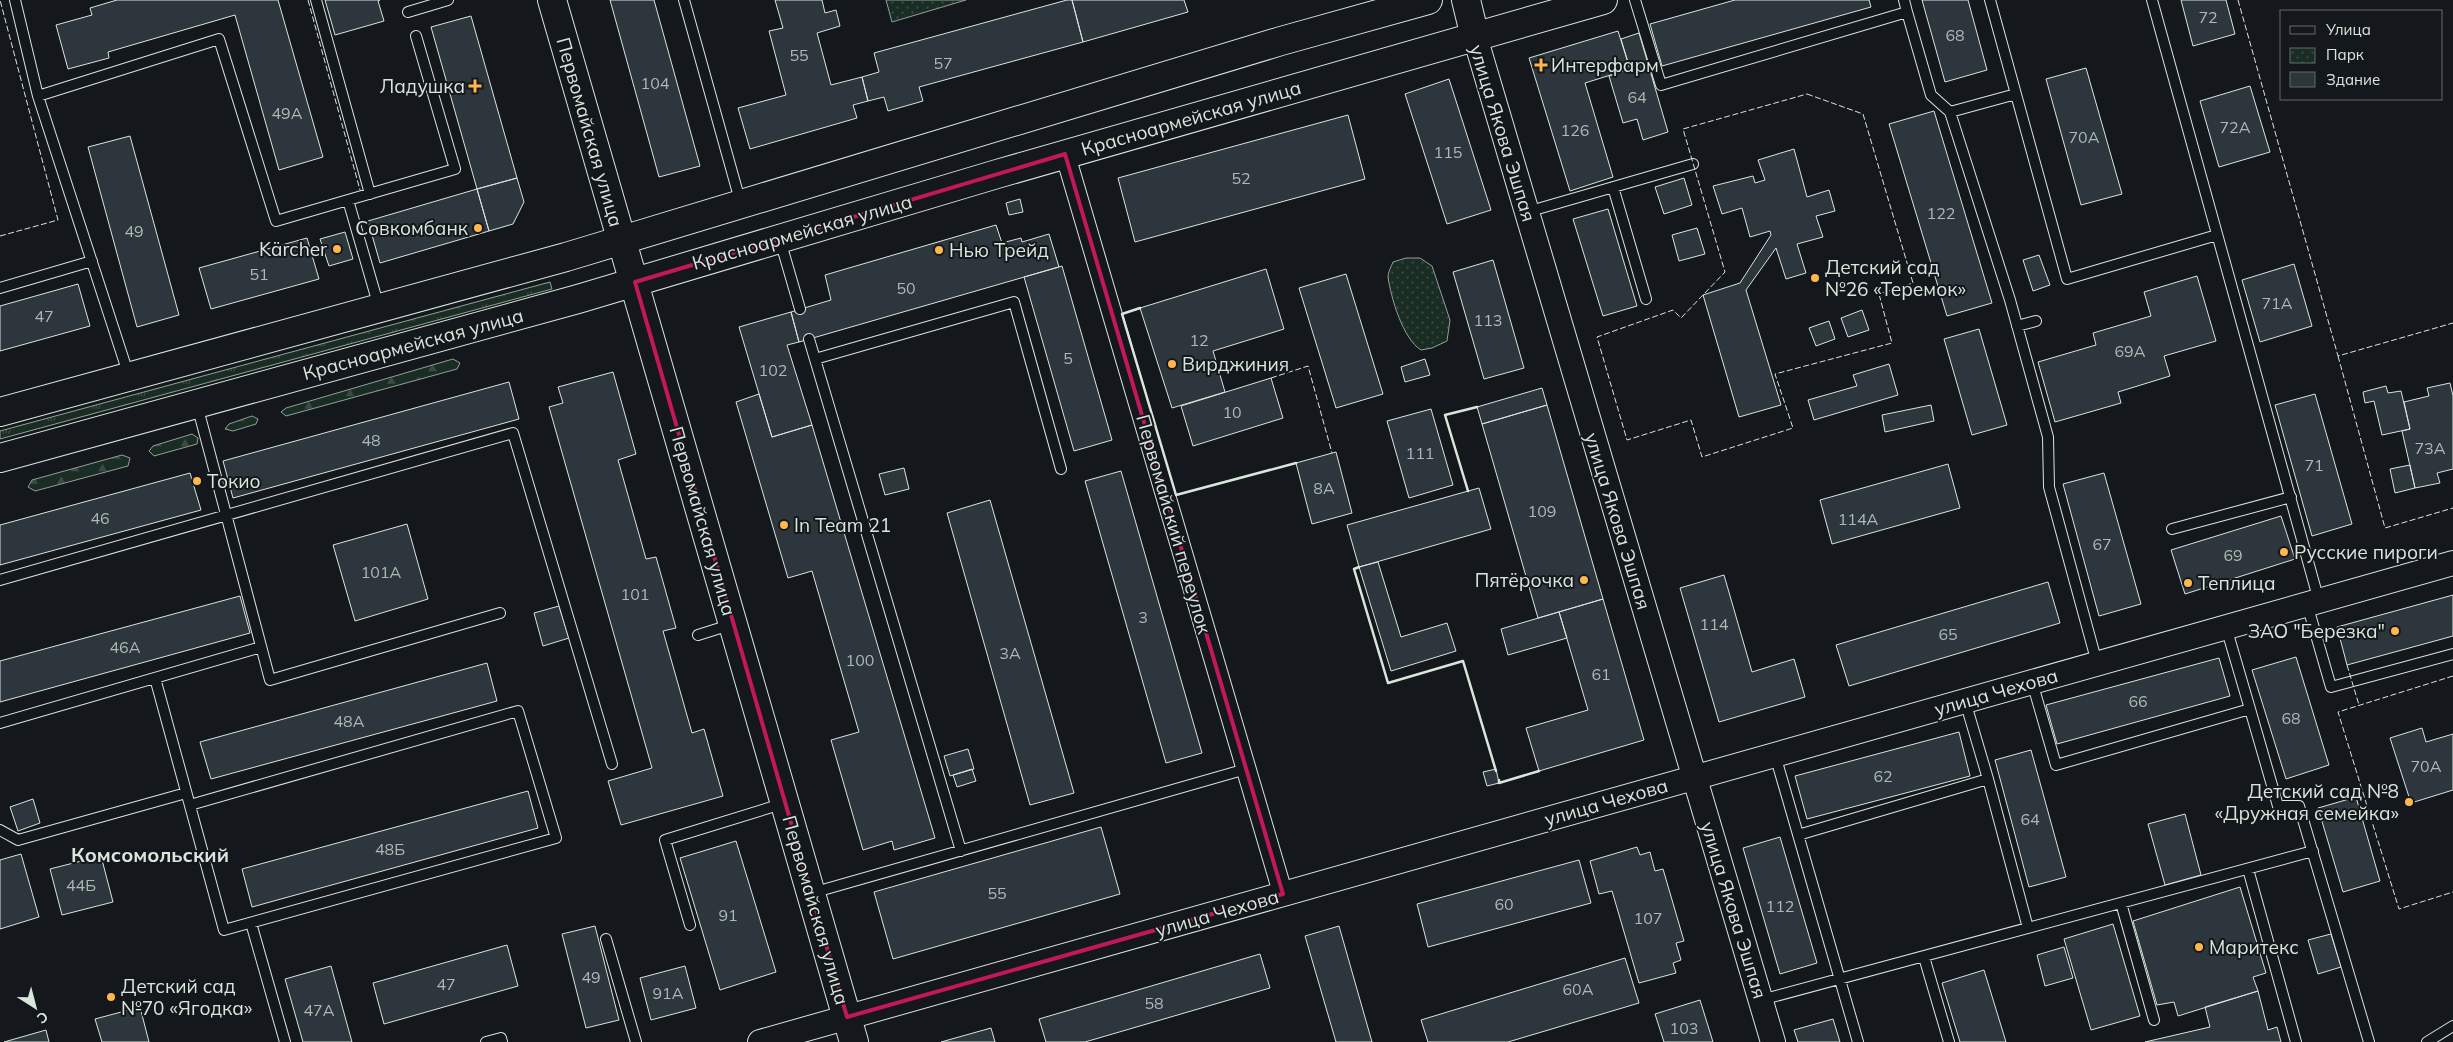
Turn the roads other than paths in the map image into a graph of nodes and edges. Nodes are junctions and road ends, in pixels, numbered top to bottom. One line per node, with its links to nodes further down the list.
1 (15, 0): 18 (lane)
2 (316, 0): 23 (lane)
3 (448, 0): 13 (lane)
4 (552, 0): 29 (main road, Первомайская улица)
5 (684, 0): 25 (lane)
6 (1428, 0): 25 (main road)
7 (1466, 0): 16 (main road, улица Якова Эшпая)
8 (1603, 0): 16 (main road, Красноармейская улица)
9 (1634, 0): 14 (lane)
10 (1904, 0): 14 (lane)
11 (1990, 0): 17 (lane)
12 (2152, 0): 27 (lane)
13 (408, 12)
14 (1907, 12): 19 (lane)
15 (416, 36): 23 (lane)
16 (1475, 37): 20 (main road, Красноармейская улица); 26 (street, улица Якова Эшпая)
17 (2016, 94): 19 (lane); 27 (lane)
18 (38, 96): 24 (lane); 30 (lane)
19 (1950, 112): 37 (lane)
20 (1065, 154): 28 (main road, Красноармейская улица); 65 (street, Первомайский переулок)
21 (1693, 164): 22 (lane)
22 (1614, 187): 26 (lane); 33 (lane)
23 (370, 194): 24 (lane)
24 (348, 200): 34 (lane)
25 (741, 205): 29 (main road)
26 (1527, 212): 66 (street, улица Якова Эшпая)
27 (2218, 235): 45 (lane)
28 (780, 239): 31 (main road, Красноармейская улица); 35 (lane)
29 (622, 240): 31 (main road, Первомайская улица); 34 (main road)
30 (92, 261): 32 (lane); 40 (lane)
31 (634, 282): 41 (main road, Красноармейская улица); 52 (main road, Первомайская улица)
32 (0, 288)
33 (1646, 298)
34 (379, 308): 40 (main road)
35 (800, 309)
36 (2036, 321): 37 (lane)
37 (2017, 326): 57 (lane)
38 (809, 339): 39 (lane)
39 (815, 359): 44 (lane); 73 (lane)
40 (129, 377): 42 (main road)
41 (196, 404): 43 (main road, Красноармейская улица); 46 (lane)
42 (0, 412)
43 (0, 458)
44 (1061, 469)
45 (2290, 498): 47 (lane); 50 (lane)
46 (226, 515): 49 (lane); 55 (lane); 64 (lane)
47 (2172, 529)
48 (2453, 563): 50 (street, улица Чехова)
49 (0, 580)
50 (2313, 602): 53 (street, улица Чехова); 56 (lane)
51 (500, 613): 55 (lane)
52 (733, 624): 54 (lane); 69 (main road, Первомайская улица)
53 (2226, 627): 57 (street, улица Чехова); 61 (lane)
54 (698, 635)
55 (261, 647): 58 (lane)
56 (2453, 654)
57 (2097, 663): 59 (street, улица Чехова)
58 (154, 678): 62 (lane); 68 (lane)
59 (2032, 682): 60 (street, улица Чехова); 61 (lane)
60 (1965, 701): 63 (street, улица Чехова); 67 (lane)
61 (2250, 709): 74 (lane)
62 (0, 723)
63 (1775, 754): 66 (street, улица Чехова); 72 (lane)
64 (612, 764)
65 (1246, 769): 73 (lane); 77 (street, Первомайский переулок)
66 (1694, 777): 77 (street, улица Чехова); 85 (street, улица Якова Эшпая)
67 (1988, 780): 72 (lane); 81 (lane)
68 (186, 793): 70 (lane); 71 (lane)
69 (785, 803): 76 (main road, Первомайская улица); 80 (lane)
70 (190, 806): 79 (lane); 79 (lane)
71 (0, 830)
72 (1798, 835): 84 (lane)
73 (961, 851): 76 (lane)
74 (2313, 852): 75 (lane); 98 (lane)
75 (2248, 869): 78 (lane); 97 (lane)
76 (811, 893): 88 (main road, Первомайская улица)
77 (1283, 894): 88 (street, улица Чехова)
78 (2121, 903): 81 (lane); 86 (lane)
79 (251, 923): 89 (lane)
80 (690, 925)
81 (2028, 928): 83 (lane)
82 (606, 939): 92 (lane)
83 (1924, 957): 84 (lane); 96 (lane)
84 (1840, 979): 85 (lane); 95 (lane)
85 (1761, 1000): 94 (street, улица Якова Эшпая)
86 (2154, 1020)
87 (2453, 1026): 99 (lane)
88 (851, 1030): 93 (street, улица Чехова)
89 (284, 1042)
90 (486, 1042): 91 (lane)
91 (502, 1042)
92 (636, 1042)
93 (760, 1042)
94 (1773, 1042)
95 (1858, 1042)
96 (1949, 1042)
97 (2296, 1042)
98 (2369, 1042)
99 (2428, 1042)

